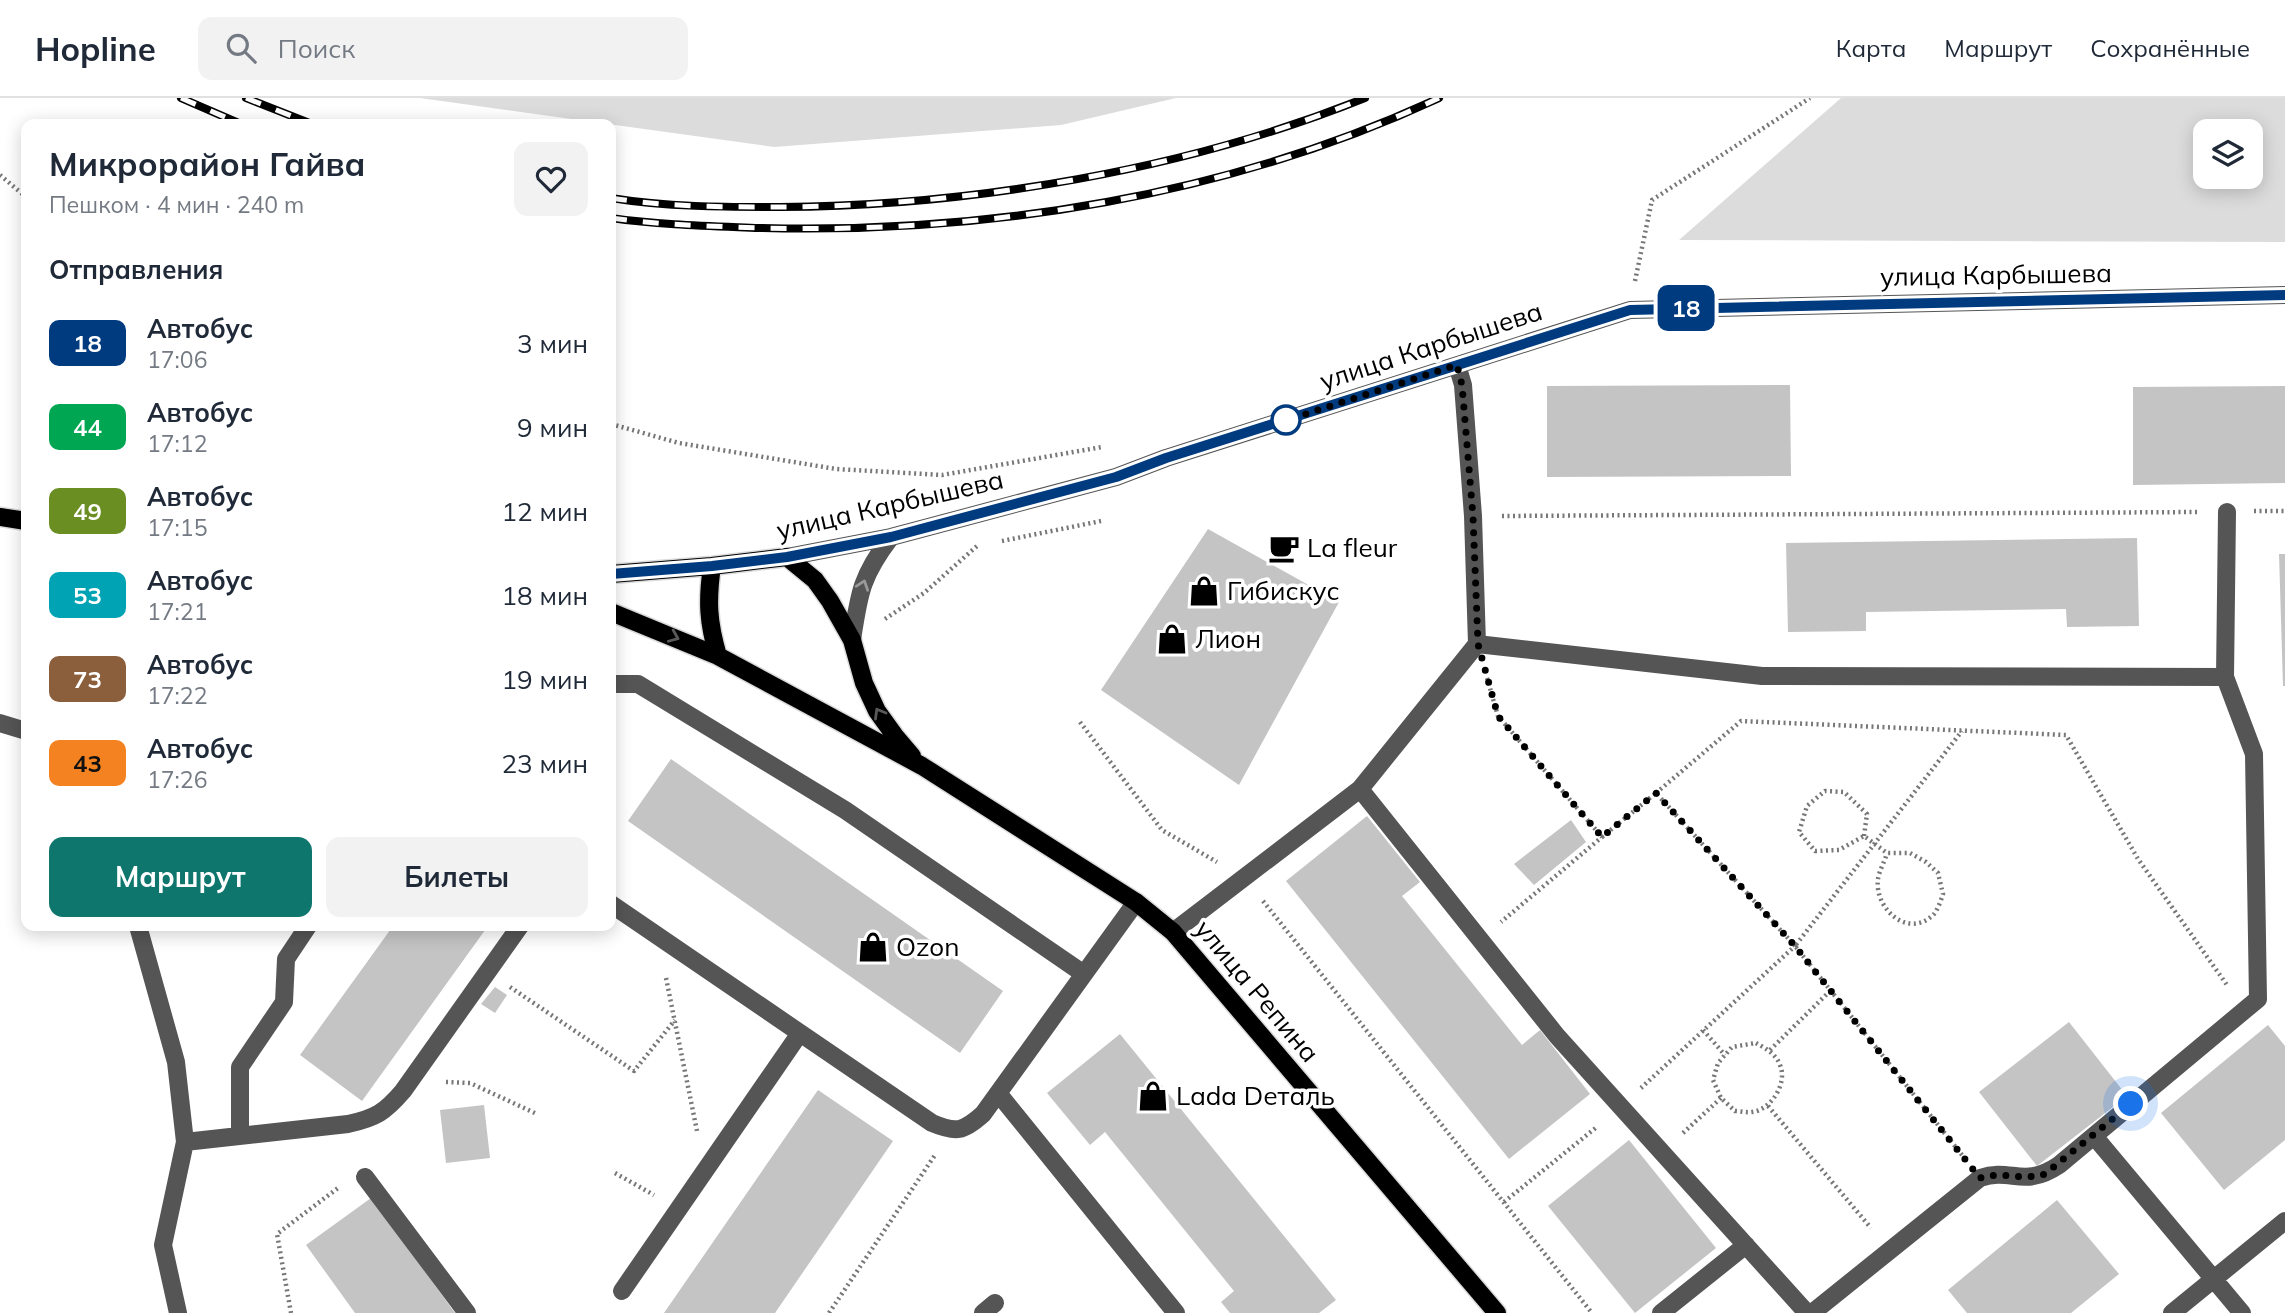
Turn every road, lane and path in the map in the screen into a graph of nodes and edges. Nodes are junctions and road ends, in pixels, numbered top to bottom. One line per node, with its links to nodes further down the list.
1 (1810, 98): 5 (path)
2 (0, 175): 3 (path)
3 (21, 193)
4 (2285, 295): 5 (street, улица Карбышева)
5 (1630, 310): 6 (street, улица Карбышева)
6 (1457, 365): 11 (street); 15 (street, улица Карбышева)
7 (616, 425): 8 (path)
8 (1110, 446)
9 (2285, 511): 10 (path)
10 (2227, 512): 11 (path); 25 (street)
11 (1473, 516): 23 (street)
12 (0, 517): 13 (main road)
13 (21, 520)
14 (1101, 521): 16 (path)
15 (891, 537): 18 (street, улица Карбышева); 22 (street, one-way to 15)
16 (991, 543)
17 (977, 545): 22 (path)
18 (787, 557): 19 (main road, улица Карбышева); 22 (main road)
19 (712, 566): 20 (main road, улица Карбышева); 24 (main road)
20 (616, 573)
21 (616, 614): 24 (main road, one-way to 24)
22 (852, 640): 31 (main road, one-way to 22)
23 (1478, 644): 25 (street); 32 (street); 35 (path)
24 (718, 656): 31 (main road)
25 (2225, 677): 51 (street)
26 (616, 684): 49 (street)
27 (1080, 722): 38 (path)
28 (0, 723): 29 (street)
29 (21, 729)
30 (1962, 731): 33 (path); 36 (path); 51 (path)
31 (922, 766): 39 (main road, улица Репина)
32 (1360, 789): 38 (street); 46 (street)
33 (1656, 793): 35 (path); 47 (path)
34 (1864, 836): 34 (path); 36 (path)
35 (1602, 837): 46 (path)
36 (1874, 844): 37 (path); 47 (path)
37 (1888, 853): 37 (path)
38 (1244, 878): 44 (street); 73 (path)
39 (1136, 902): 44 (main road, улица Репина); 49 (street)
40 (616, 907): 45 (street)
41 (139, 931): 66 (street)
42 (306, 931): 64 (street)
43 (517, 931): 48 (street)
44 (1173, 932): 85 (main road, улица Репина)
45 (658, 936): 52 (path); 54 (street)
46 (1480, 940): 61 (street)
47 (1795, 946): 50 (path); 53 (path)
48 (488, 972): 52 (path); 57 (street)
49 (1084, 974): 58 (street)
50 (1830, 991): 55 (path); 71 (path)
51 (2245, 1010): 65 (street)
52 (675, 1020): 68 (path)
53 (1703, 1030): 56 (path); 61 (path)
54 (800, 1033): 63 (street); 68 (street)
55 (1769, 1051): 56 (path); 60 (path)
56 (1724, 1055): 59 (path)
57 (411, 1080): 62 (path); 64 (street)
58 (998, 1093): 63 (street); 84 (street)
59 (1721, 1098): 60 (path); 67 (path)
60 (1768, 1106): 77 (path)
61 (1621, 1107): 67 (street); 73 (path)
62 (537, 1114)
63 (951, 1131): 83 (path)
64 (240, 1135): 66 (street)
65 (2094, 1136): 71 (street); 78 (street)
66 (185, 1142): 80 (street)
67 (1662, 1152): 76 (street)
68 (705, 1171): 74 (street)
69 (615, 1173): 74 (path)
70 (365, 1177): 82 (street)
71 (1980, 1178): 77 (street)
72 (340, 1187): 81 (path)
73 (1504, 1202): 86 (path)
74 (678, 1209): 79 (street)
75 (2285, 1221): 78 (street)
76 (1746, 1245): 87 (street); 88 (street)
77 (1889, 1251): 88 (street)
78 (2213, 1280): 89 (street); 90 (street)
79 (622, 1291)
80 (178, 1313)
81 (291, 1313)
82 (467, 1313)
83 (829, 1313)
84 (1175, 1313)
85 (1497, 1313)
86 (1592, 1313)
87 (1661, 1313)
88 (1810, 1313)
89 (2172, 1313)
90 (2242, 1313)

